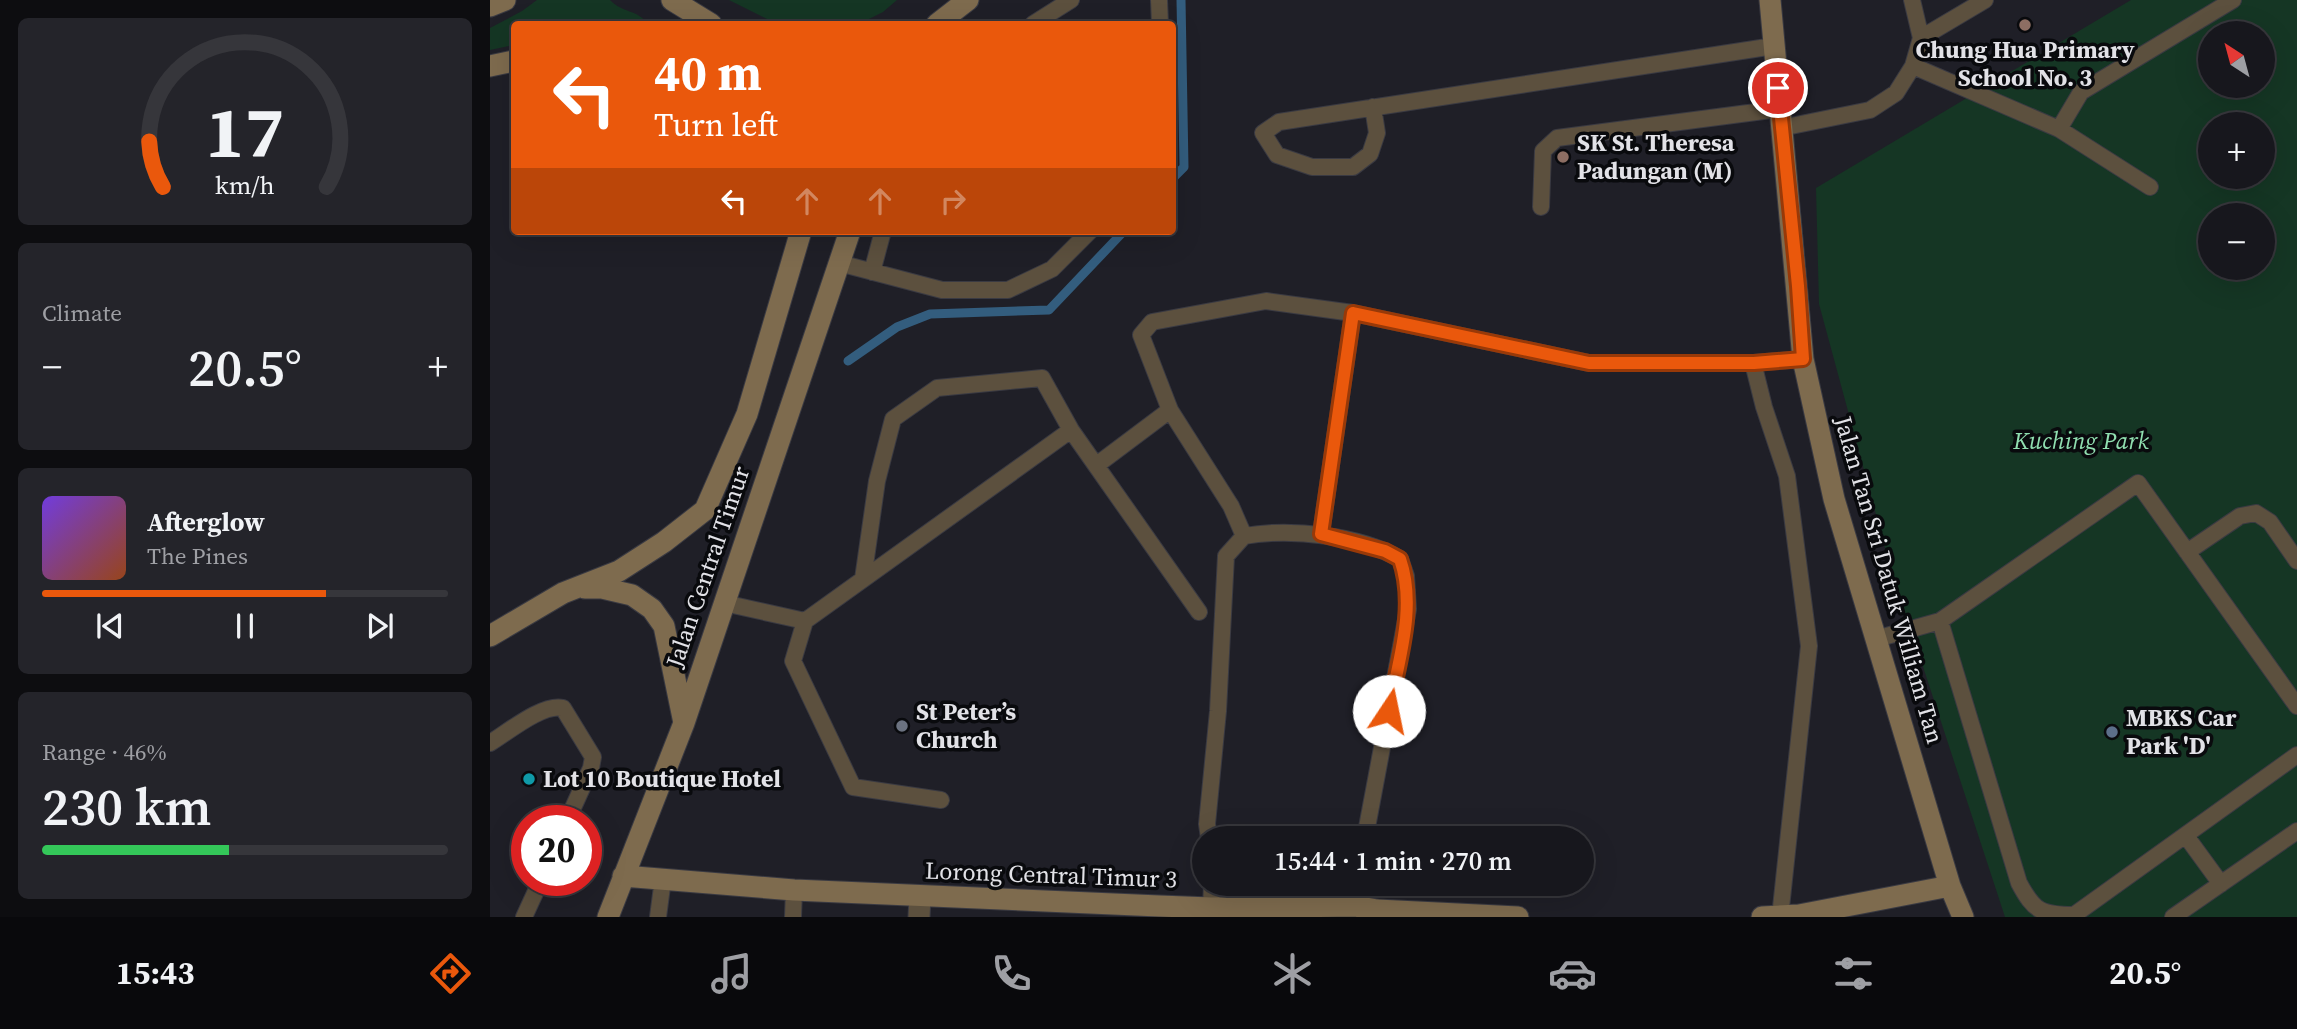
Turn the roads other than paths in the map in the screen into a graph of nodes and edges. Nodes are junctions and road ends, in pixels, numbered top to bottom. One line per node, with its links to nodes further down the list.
1 (505, 0): 10 (street)
2 (672, 0): 11 (street)
3 (968, 0): 12 (street)
4 (1071, 0): 13 (lane)
5 (1159, 0): 14 (lane)
6 (1770, 0): 16 (street, Jalan Tan Sri Datuk William Tan)
7 (1912, 0): 15 (lane)
8 (1985, 0): 15 (lane)
9 (2233, 0): 22 (lane)
10 (490, 6)
11 (705, 21)
12 (941, 21)
13 (1038, 21)
14 (1160, 21)
15 (1921, 38): 19 (lane)
16 (1774, 46): 20 (lane); 21 (street, Jalan Tan Sri Datuk William Tan)
17 (511, 62): 18 (street)
18 (490, 66)
19 (1913, 66): 21 (lane); 22 (lane)
20 (1373, 107): 20 (lane)
21 (1780, 118): 24 (lane); 32 (street, Jalan Tan Sri Datuk William Tan)
22 (2059, 129): 23 (lane)
23 (2150, 187)
24 (1541, 207)
25 (795, 235): 42 (street, Jalan Central Timur)
26 (849, 235): 29 (street, Jalan Central Timur)
27 (882, 235): 30 (lane)
28 (1086, 235): 30 (lane)
29 (839, 263): 30 (lane); 43 (street, Jalan Central Timur)
30 (872, 272)
31 (1353, 313): 33 (lane); 34 (lane); 37 (lane)
32 (1803, 359): 33 (lane); 48 (street, Jalan Tan Sri Datuk William Tan)
33 (1754, 363): 78 (lane)
34 (1170, 410): 36 (lane); 38 (lane)
35 (1071, 430): 36 (lane); 41 (lane); 41 (lane)
36 (1097, 464): 44 (lane)
37 (1321, 534): 38 (lane); 56 (lane)
38 (1244, 536): 55 (lane)
39 (2187, 552): 40 (lane); 46 (lane); 49 (lane)
40 (2297, 561)
41 (863, 579): 45 (lane)
42 (576, 588): 47 (street, Jalan Central Timur); 50 (street)
43 (724, 603): 45 (lane); 50 (street, Jalan Central Timur)
44 (1199, 612)
45 (805, 621): 53 (lane)
46 (1940, 621): 48 (lane); 58 (lane)
47 (490, 636)
48 (1876, 639): 62 (street, Jalan Tan Sri Datuk William Tan)
49 (2297, 706)
50 (684, 723): 59 (street, Jalan Central Timur)
51 (490, 743): 54 (lane)
52 (2297, 755): 58 (lane)
53 (941, 800)
54 (574, 805)
55 (1207, 826)
56 (1367, 826)
57 (2297, 831): 61 (lane)
58 (2186, 836): 61 (lane)
59 (623, 876): 60 (street, Lorong Central Timur 3); 73 (street, Jalan Central Timur)
60 (663, 879): 63 (street, Lorong Central Timur 3); 74 (lane)
61 (2221, 884): 80 (lane)
62 (1950, 886): 78 (street); 79 (street, Jalan Tan Sri Datuk William Tan)
63 (794, 890): 67 (street, Lorong Central Timur 3); 75 (lane)
64 (534, 896): 72 (lane)
65 (1212, 896): 69 (lane)
66 (1356, 896): 68 (lane)
67 (919, 906): 70 (street, Lorong Central Timur 3)
68 (1355, 906): 69 (street, Lorong Central Timur 3); 71 (street, Lorong Central Timur 3)
69 (1211, 908): 70 (street, Lorong Central Timur 3)
70 (1159, 911)
71 (1377, 914): 76 (street, Lorong Central Timur 3)
72 (524, 917)
73 (608, 917)
74 (658, 917)
75 (793, 917)
76 (1518, 917)
77 (1762, 917): 78 (street)
78 (1780, 917)
79 (1963, 917)
80 (2173, 917)

